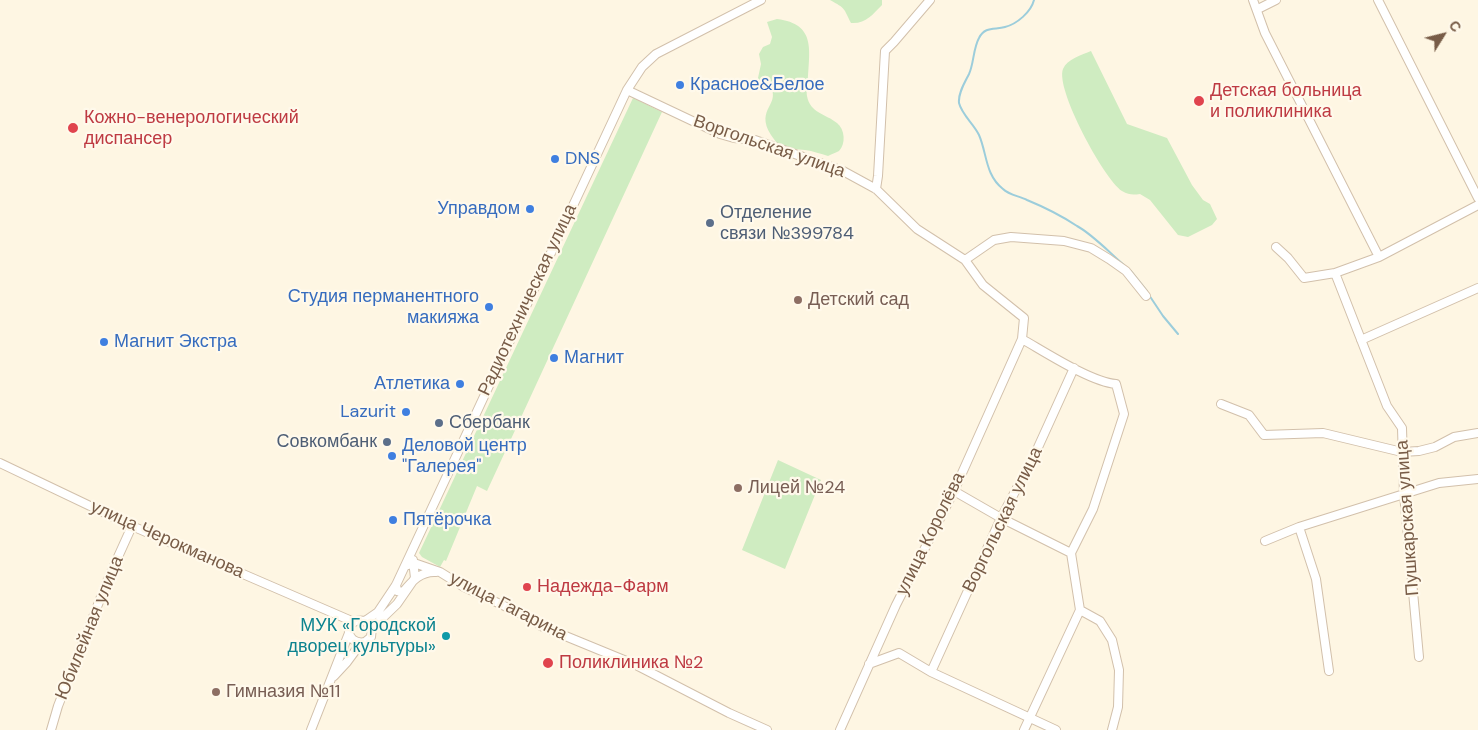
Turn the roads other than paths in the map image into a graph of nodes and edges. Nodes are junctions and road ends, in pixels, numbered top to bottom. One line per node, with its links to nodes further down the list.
1 (761, 0): 7 (street, Радиотехническая улица)
2 (930, 0): 8 (street)
3 (1253, 0): 6 (street)
4 (1276, 0): 6 (street)
5 (1378, 0): 9 (street)
6 (1258, 9): 12 (street)
7 (628, 90): 8 (street, Воргольская улица); 31 (street, Радиотехническая улица)
8 (876, 189): 13 (street, Воргольская улица)
9 (1478, 198)
10 (1478, 204): 12 (street)
11 (1276, 246): 14 (street)
12 (1379, 258): 14 (street)
13 (965, 260): 16 (street); 17 (street, Воргольская улица)
14 (1335, 273): 18 (street, Пушкарская улица)
15 (1478, 288): 18 (street)
16 (1146, 296)
17 (1022, 339): 19 (street); 25 (street, улица Королёва)
18 (1361, 340): 22 (street, Пушкарская улица)
19 (1074, 368): 27 (street, Воргольская улица); 32 (street)
20 (1221, 404): 22 (street)
21 (1478, 434): 22 (street)
22 (1402, 452): 26 (street, Пушкарская улица)
23 (0, 463): 28 (street, улица Черокманова)
24 (1478, 479): 26 (street)
25 (954, 491): 27 (street); 44 (street, улица Королёва)
26 (1404, 494): 29 (street); 43 (street, Пушкарская улица)
27 (1001, 518): 32 (street); 46 (street, Воргольская улица)
28 (132, 526): 40 (street, улица Черокманова); 49 (street, Юбилейная улица)
29 (1299, 527): 30 (street); 45 (street)
30 (1265, 541)
31 (411, 553): 33 (street); 34 (street, Радиотехническая улица)
32 (1071, 553): 38 (street)
33 (414, 563): 34 (street); 35 (street, улица Гагарина); 36 (street)
34 (405, 566): 37 (street, Радиотехническая улица)
35 (440, 572): 36 (street, улица Гагарина); 51 (street, улица Гагарина)
36 (415, 578): 37 (street); 41 (street)
37 (396, 584): 39 (street, Радиотехническая улица)
38 (1080, 610): 48 (street); 55 (street)
39 (365, 621): 40 (street); 41 (street)
40 (351, 628): 42 (street); 47 (street)
41 (372, 628): 42 (street)
42 (361, 643): 47 (street)
43 (1419, 657)
44 (869, 664): 46 (street); 52 (street, улица Королёва)
45 (1329, 671)
46 (931, 672): 48 (street)
47 (332, 677): 50 (street)
48 (1030, 718): 53 (street); 54 (street)
49 (51, 730)
50 (311, 730)
51 (767, 730)
52 (840, 730)
53 (1024, 730)
54 (1056, 730)
55 (1112, 730)

